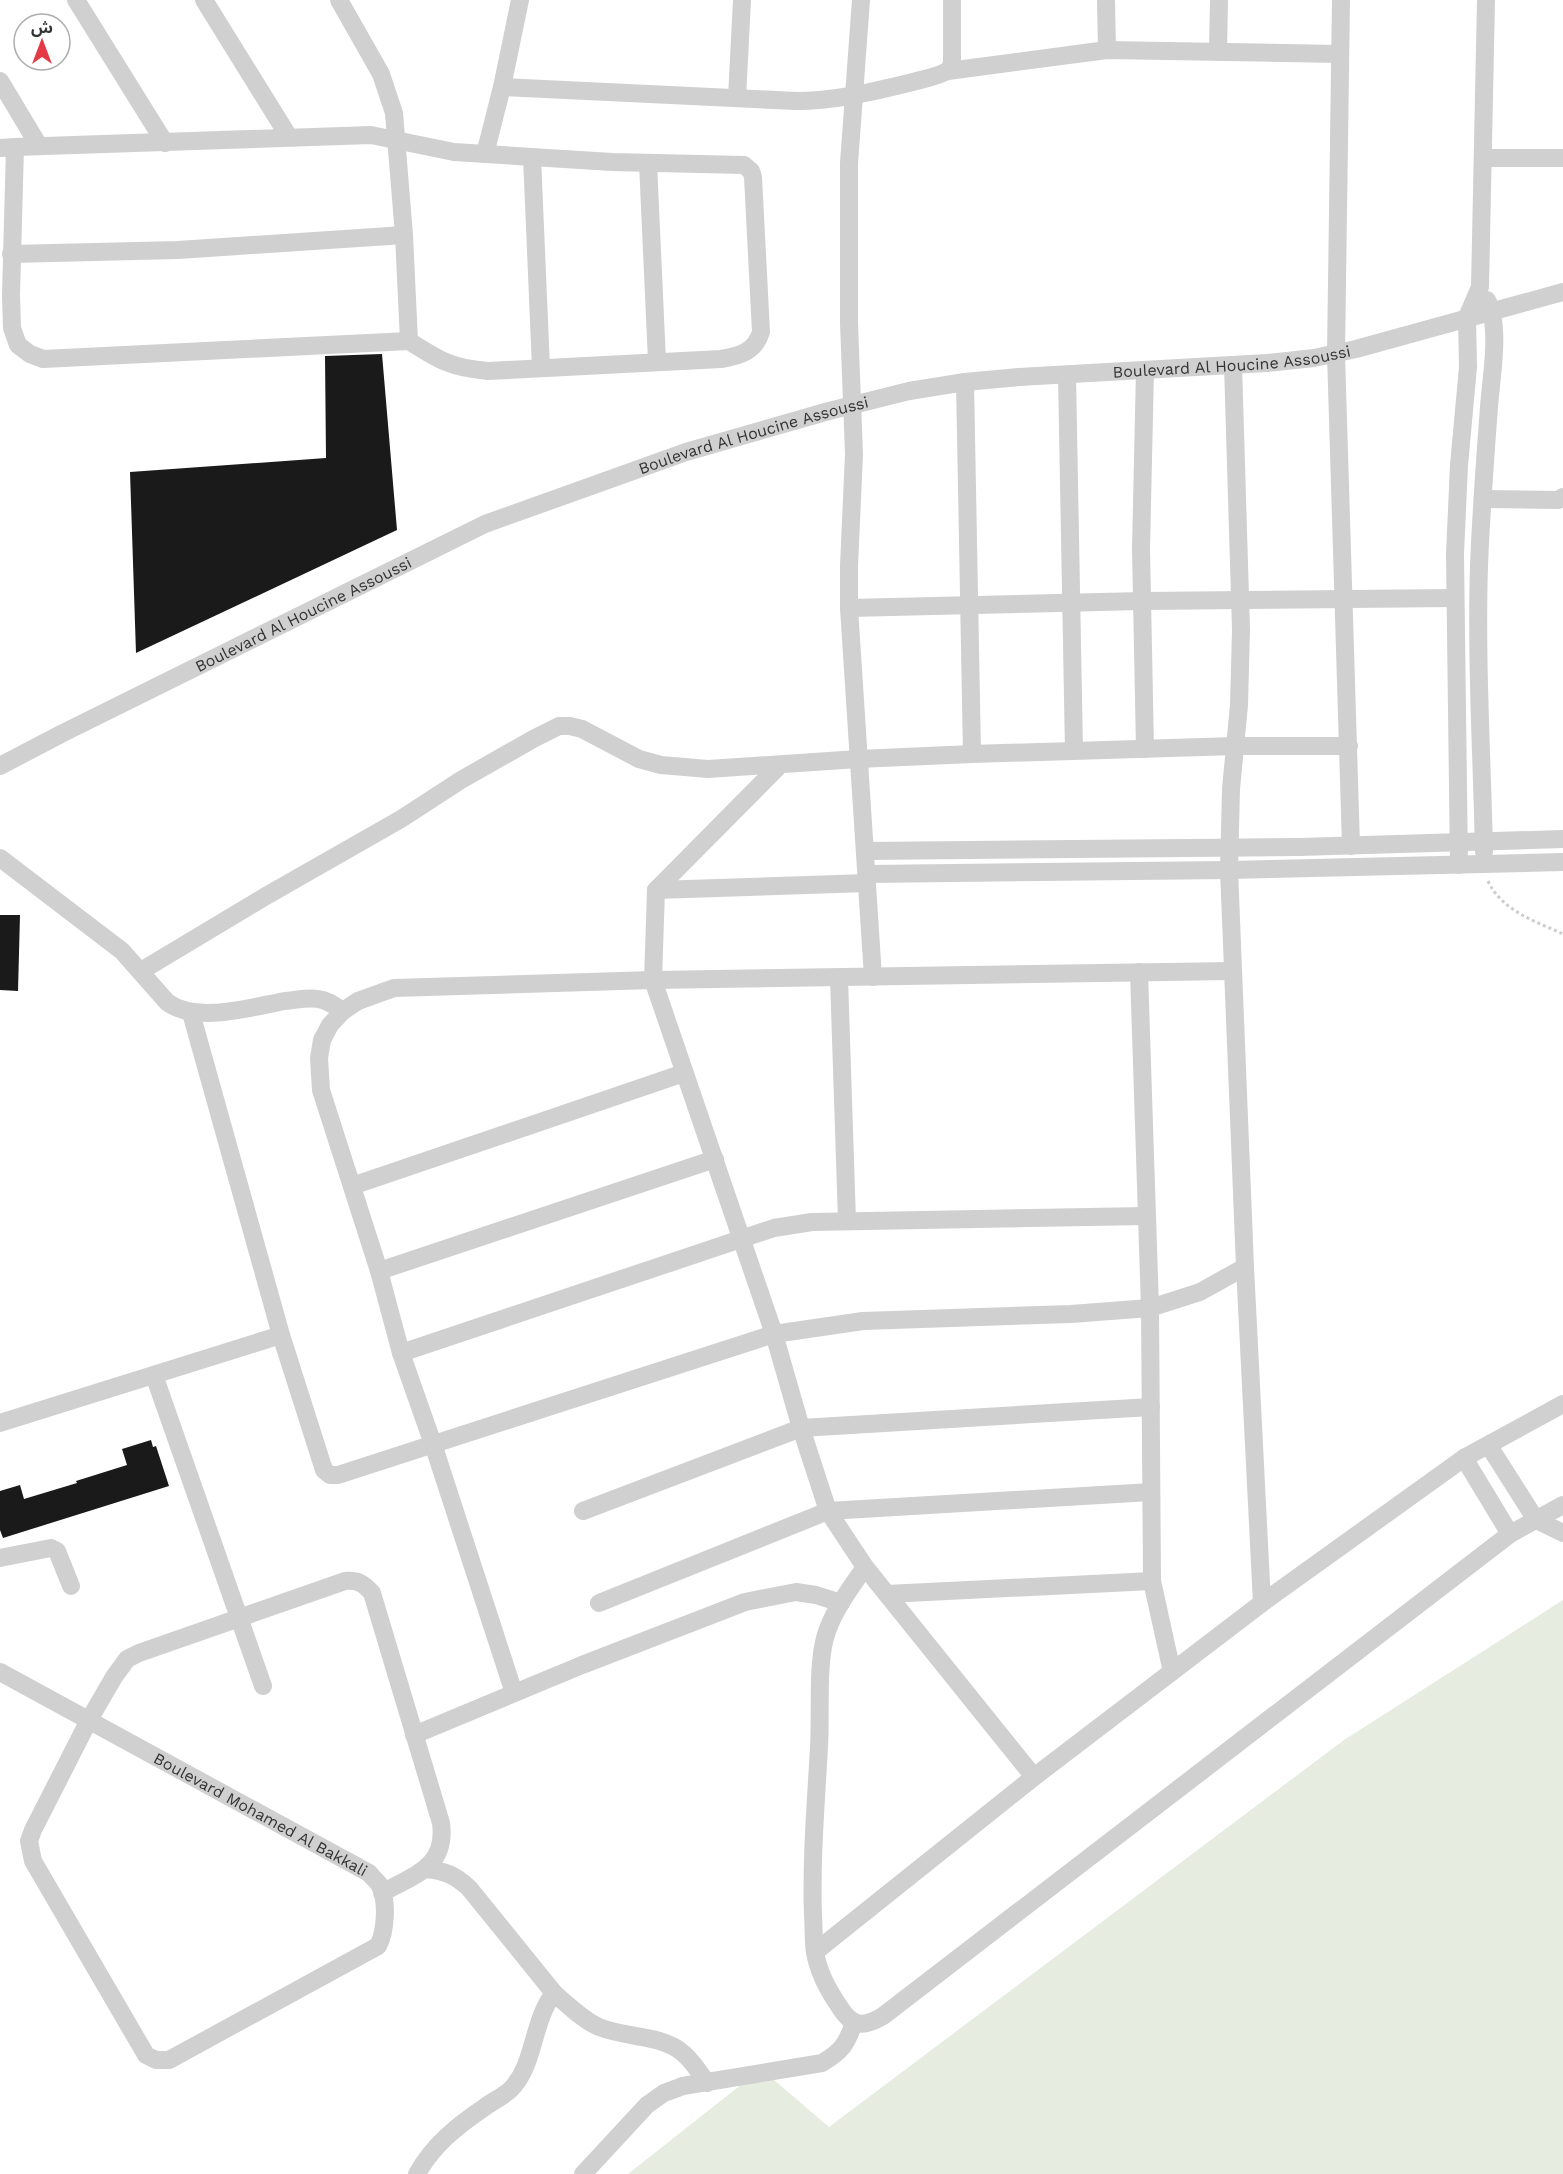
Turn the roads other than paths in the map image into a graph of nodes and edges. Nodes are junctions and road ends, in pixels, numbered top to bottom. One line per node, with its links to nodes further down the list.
1 (76, 0): 22 (street)
2 (204, 0): 20 (street)
3 (339, 0): 21 (street)
4 (520, 0): 17 (street)
5 (742, 0): 19 (street)
6 (861, 0): 18 (street)
7 (952, 0): 15 (street)
8 (1106, 0): 12 (street)
9 (1219, 0): 13 (street)
10 (1341, 0): 14 (street)
11 (1486, 0): 27 (street)
12 (1107, 50): 13 (street); 15 (street)
13 (1218, 52): 14 (street)
14 (1340, 54): 37 (street)
15 (948, 71): 18 (street)
16 (0, 81): 23 (street)
17 (502, 87): 19 (street); 25 (street)
18 (854, 96): 19 (street); 44 (street)
19 (737, 98)
20 (290, 137): 21 (street); 22 (street)
21 (397, 139): 25 (street); 30 (street)
22 (165, 143): 23 (street)
23 (39, 146): 24 (street)
24 (8, 147): 31 (street)
25 (484, 154): 26 (street)
26 (532, 157): 29 (street); 40 (street)
27 (1484, 158): 28 (street); 32 (street)
28 (1563, 158)
29 (648, 163): 38 (street); 38 (street)
30 (404, 235): 31 (street); 36 (street)
31 (11, 254): 36 (street)
32 (1480, 287): 34 (street); 35 (street)
33 (1563, 292): 34 (street, Boulevard Al Houcine Assoussi)
34 (1492, 310): 35 (street, Boulevard Al Houcine Assoussi); 46 (street)
35 (1467, 317): 37 (street, Boulevard Al Houcine Assoussi); 48 (street)
36 (409, 341): 40 (street)
37 (1336, 354): 39 (street, Boulevard Al Houcine Assoussi); 47 (street)
38 (657, 362): 40 (street)
39 (1233, 365): 41 (street, Boulevard Al Houcine Assoussi); 49 (street)
40 (541, 368)
41 (1145, 370): 42 (street, Boulevard Al Houcine Assoussi); 50 (street)
42 (1066, 375): 43 (street, Boulevard Al Houcine Assoussi); 51 (street)
43 (965, 382): 44 (street, Boulevard Al Houcine Assoussi); 52 (street)
44 (854, 404): 53 (street); 60 (street, Boulevard Al Houcine Assoussi)
45 (1563, 497): 46 (street)
46 (1483, 499): 63 (street)
47 (1345, 598): 48 (street); 49 (street); 55 (street)
48 (1455, 598): 64 (street)
49 (1240, 600): 50 (street); 54 (street)
50 (1142, 601): 51 (street); 56 (street)
51 (1072, 603): 52 (street); 57 (street)
52 (969, 606): 53 (street); 58 (street)
53 (849, 608): 59 (street)
54 (1235, 747): 55 (street); 56 (street); 66 (street)
55 (1349, 747): 65 (street)
56 (1145, 749): 57 (street)
57 (1074, 751): 58 (street)
58 (972, 754): 59 (street)
59 (858, 759): 61 (street); 67 (street)
60 (0, 766)
61 (779, 766): 74 (street); 75 (street)
62 (1563, 838): 63 (street)
63 (1484, 841): 64 (street); 70 (street)
64 (1459, 842): 65 (street); 71 (street)
65 (1352, 846): 66 (street)
66 (1229, 848): 67 (street); 72 (street)
67 (865, 852): 73 (street)
68 (0, 858): 75 (street)
69 (1563, 862): 70 (street)
70 (1484, 865): 71 (street)
71 (1459, 866): 72 (street)
72 (1229, 870): 73 (street); 76 (street)
73 (867, 878): 74 (street); 78 (street)
74 (656, 890): 80 (street)
75 (141, 971): 82 (street)
76 (1233, 971): 77 (street); 89 (street)
77 (1139, 972): 78 (street); 86 (street)
78 (873, 977): 79 (street)
79 (839, 978): 80 (street); 87 (street)
80 (653, 980): 81 (street); 83 (street)
81 (343, 1011): 82 (street); 85 (street)
82 (191, 1013): 93 (street)
83 (684, 1073): 84 (street); 85 (street)
84 (715, 1160): 88 (street); 90 (street)
85 (352, 1186): 90 (street)
86 (1146, 1216): 87 (street); 91 (street)
87 (847, 1221): 88 (street)
88 (741, 1239): 92 (street); 94 (street)
89 (1245, 1267): 91 (street); 117 (street)
90 (379, 1271): 94 (street)
91 (1150, 1308): 92 (street); 97 (street)
92 (774, 1334): 99 (street); 100 (street)
93 (281, 1335): 95 (street); 100 (street)
94 (401, 1353): 100 (street)
95 (154, 1375): 98 (street); 118 (street)
96 (1563, 1404): 101 (street)
97 (1151, 1407): 99 (street); 103 (street)
98 (0, 1423)
99 (801, 1428): 105 (street); 106 (street)
100 (434, 1444): 122 (street)
101 (1489, 1446): 102 (street); 107 (street)
102 (1464, 1458): 109 (street); 117 (street)
103 (1151, 1492): 106 (street); 112 (street)
104 (1563, 1505): 107 (street)
105 (582, 1511)
106 (828, 1511): 111 (street); 115 (street)
107 (1536, 1520): 108 (street); 109 (street)
108 (1563, 1533)
109 (1510, 1534): 130 (street)
110 (0, 1558): 113 (street)
111 (865, 1567): 114 (street); 116 (street)
112 (1152, 1581): 114 (street); 120 (street)
113 (71, 1586)
114 (887, 1594): 125 (street)
115 (599, 1603)
116 (841, 1603): 122 (street); 128 (street)
117 (1262, 1603): 120 (street)
118 (240, 1618): 121 (street); 123 (street, Boulevard Mohamed Al Bakkali); 124 (street, Boulevard Mohamed Al Bakkali)
119 (0, 1672): 123 (street, Boulevard Mohamed Al Bakkali)
120 (1172, 1672): 125 (street)
121 (263, 1686)
122 (514, 1693): 124 (street)
123 (89, 1720): 127 (street, Boulevard Mohamed Al Bakkali); 127 (street, Boulevard Mohamed Al Bakkali)
124 (414, 1735): 126 (street, Boulevard Mohamed Al Bakkali)
125 (1034, 1777): 128 (street)
126 (426, 1869): 127 (street); 129 (street)
127 (382, 1893)
128 (815, 1952): 130 (street)
129 (554, 1993): 131 (street); 132 (street)
130 (854, 2023): 131 (street)
131 (707, 2083): 133 (street)
132 (417, 2174)
133 (583, 2174)

